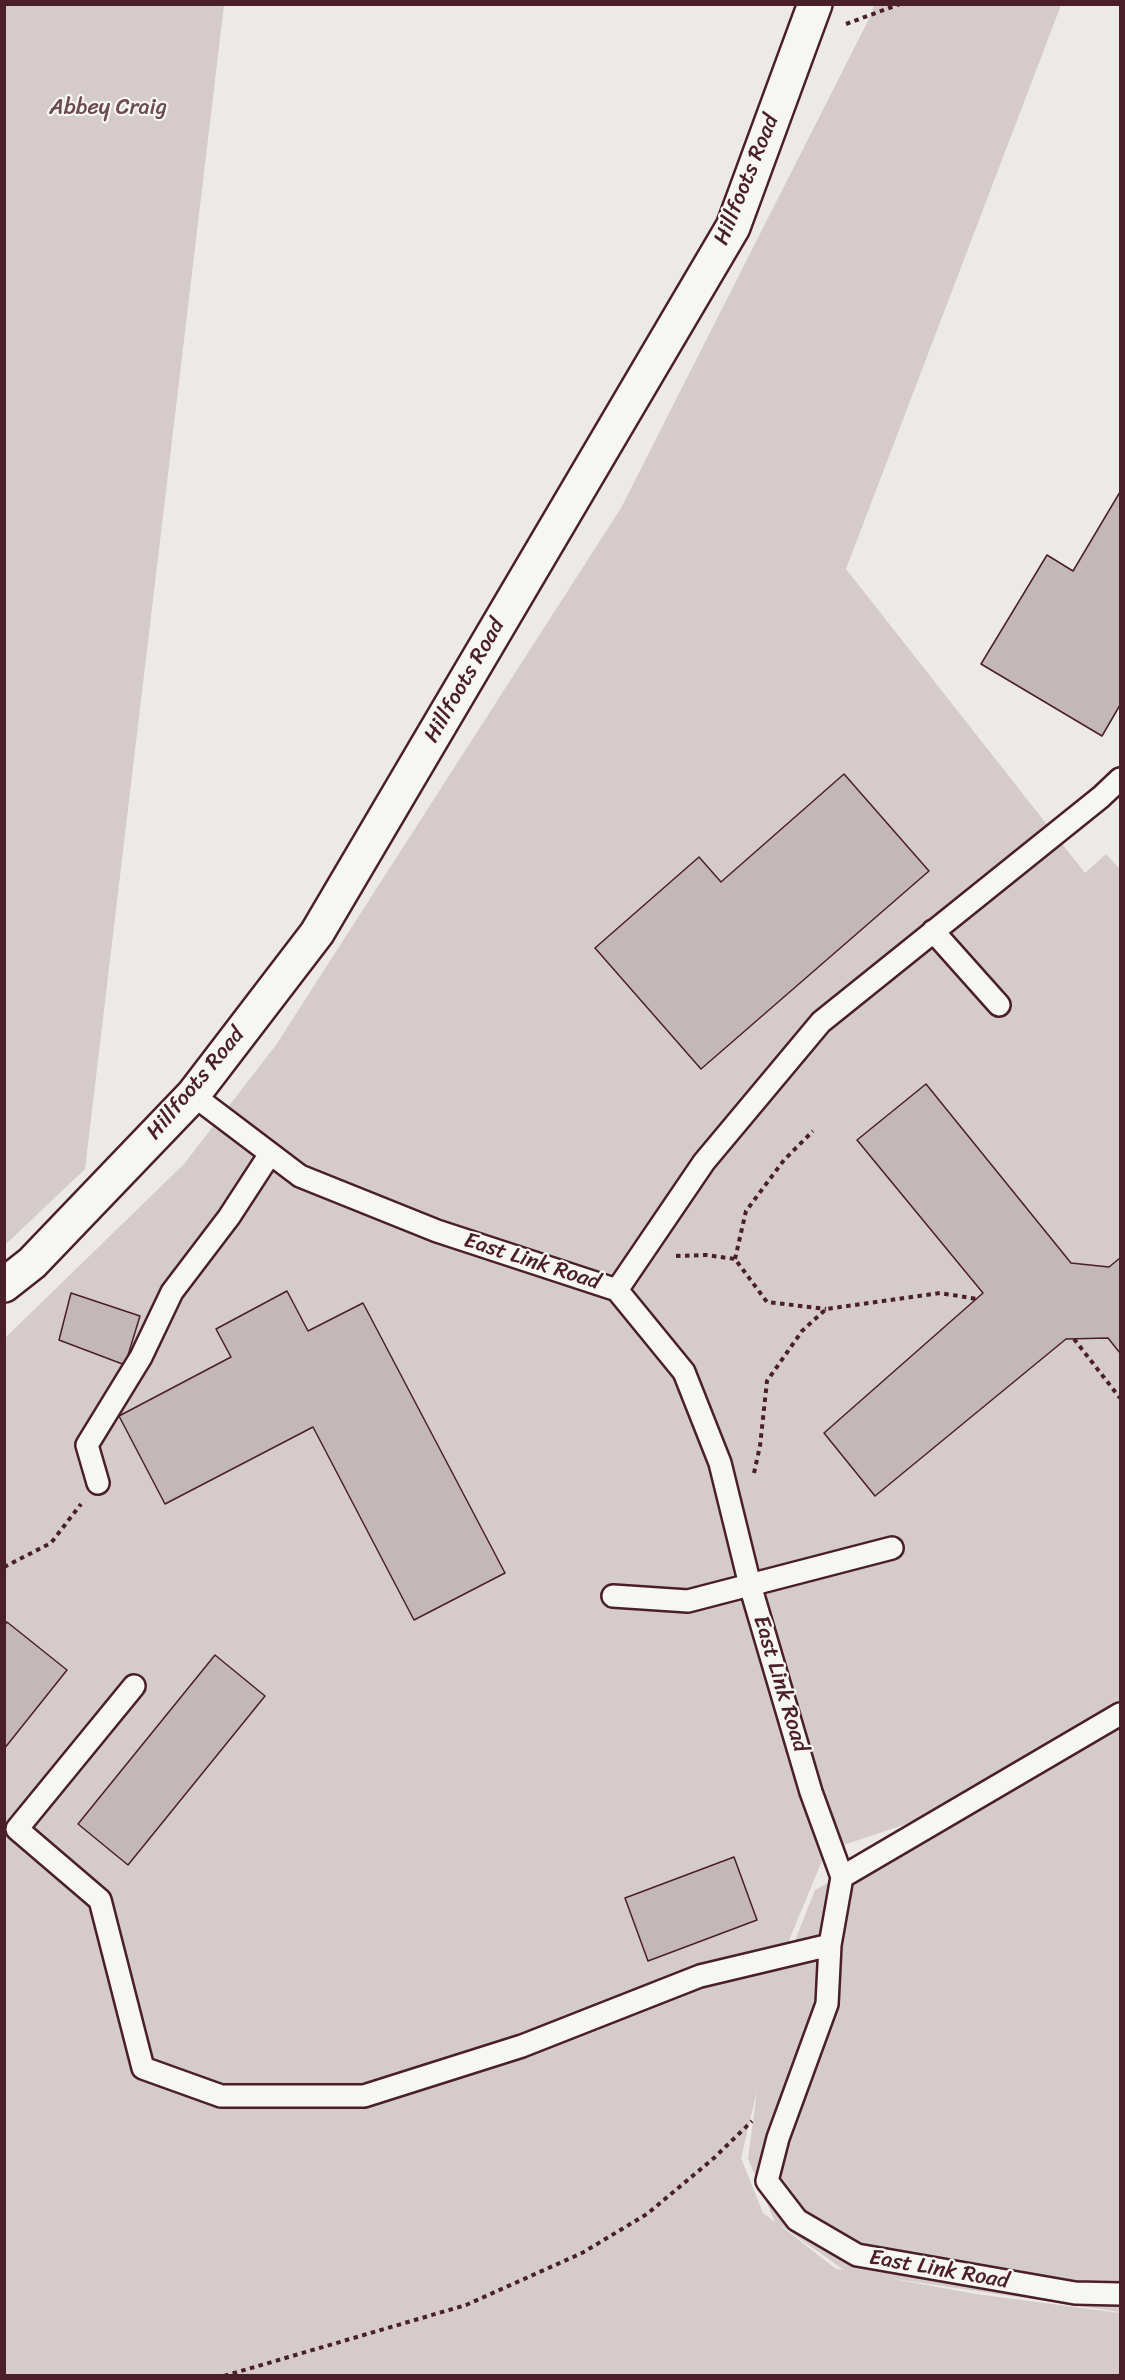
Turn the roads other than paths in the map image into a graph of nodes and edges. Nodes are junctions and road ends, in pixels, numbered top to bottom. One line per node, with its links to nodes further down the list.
1 (813, 11): 5 (main road, Hillfoots Road)
2 (1120, 778): 3 (lane)
3 (933, 931): 4 (lane); 8 (lane)
4 (999, 1005)
5 (193, 1095): 6 (lane, East Link Road); 7 (main road, Hillfoots Road)
6 (270, 1154): 8 (lane, East Link Road); 9 (lane)
7 (4, 1285)
8 (617, 1290): 11 (lane, East Link Road)
9 (98, 1483)
10 (892, 1548): 11 (lane)
11 (750, 1585): 12 (lane); 15 (lane, East Link Road)
12 (613, 1596)
13 (134, 1686): 16 (lane)
14 (1120, 1714): 15 (lane)
15 (842, 1877): 16 (lane, East Link Road)
16 (830, 1945): 17 (lane, East Link Road)
17 (1120, 2294)

